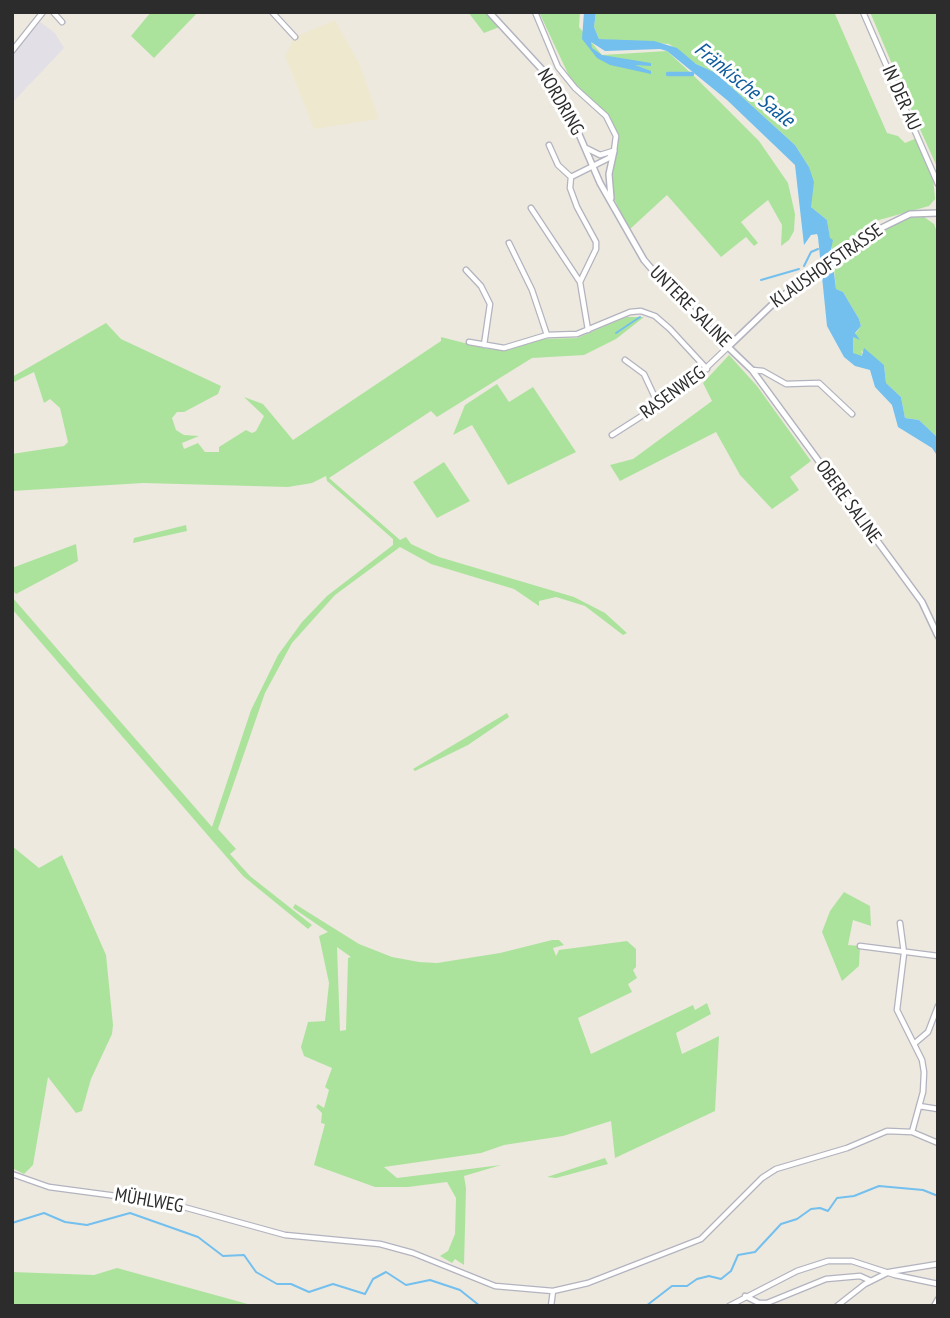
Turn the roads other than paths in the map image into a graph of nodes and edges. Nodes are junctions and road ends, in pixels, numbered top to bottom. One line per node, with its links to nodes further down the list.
1 (43, 12): 9 (street)
2 (53, 12): 7 (street)
3 (272, 12): 8 (street)
4 (489, 12): 11 (main road, NORDRING)
5 (536, 12): 12 (street)
6 (863, 12): 15 (street, IN DER AU)
7 (62, 22)
8 (295, 37)
9 (12, 51)
10 (549, 145): 14 (street)
11 (585, 147): 12 (street); 13 (main road, NORDRING)
12 (614, 151): 13 (street); 16 (main road)
13 (593, 166): 14 (street); 16 (main road, UNTERE SALINE)
14 (571, 177): 21 (street)
15 (938, 184)
16 (611, 201): 26 (main road, UNTERE SALINE)
17 (530, 208): 21 (street)
18 (938, 214): 26 (main road, KLAUSHOFSTRASSE)
19 (509, 243): 23 (street)
20 (466, 270): 25 (street)
21 (580, 282): 22 (street)
22 (588, 330): 23 (street); 28 (street)
23 (547, 335): 25 (street)
24 (469, 342): 25 (street)
25 (484, 345)
26 (729, 346): 28 (street, RASENWEG); 29 (main road, UNTERE SALINE)
27 (625, 360): 30 (street)
28 (707, 369): 30 (street, RASENWEG)
29 (752, 370): 31 (street); 33 (main road, OBERE SALINE)
30 (659, 406): 32 (street, RASENWEG)
31 (852, 414)
32 (612, 435)
33 (938, 636)
34 (900, 923): 36 (street)
35 (860, 946): 36 (street)
36 (904, 953): 37 (street); 39 (street)
37 (938, 957)
38 (938, 1006): 39 (street)
39 (915, 1043): 40 (street)
40 (919, 1107): 41 (street); 42 (street)
41 (938, 1109)
42 (912, 1132): 43 (street); 49 (street, MÜHLWEG)
43 (938, 1143)
44 (12, 1174): 49 (street, MÜHLWEG)
45 (938, 1265): 46 (street)
46 (889, 1272): 47 (street); 48 (street); 50 (street)
47 (871, 1281): 50 (street); 54 (street)
48 (938, 1284)
49 (553, 1290): 52 (street)
50 (745, 1296): 53 (street)
51 (938, 1299): 55 (street)
52 (551, 1306)
53 (729, 1306)
54 (837, 1306)
55 (934, 1306)

